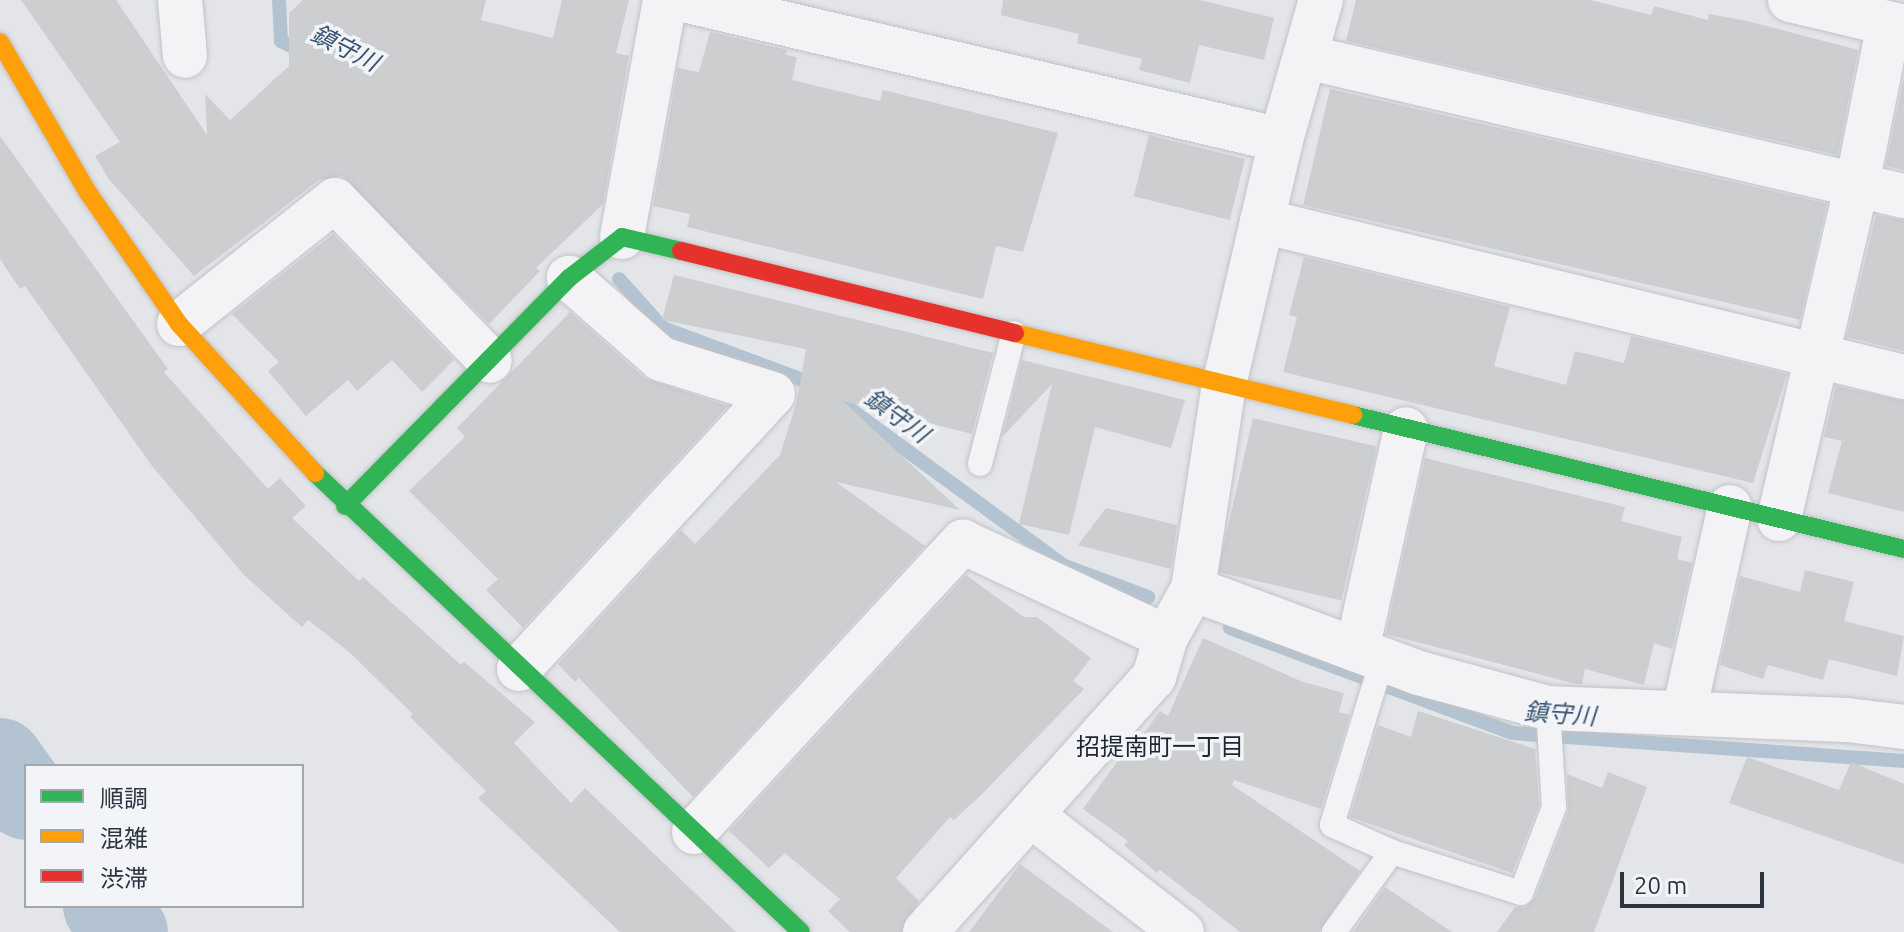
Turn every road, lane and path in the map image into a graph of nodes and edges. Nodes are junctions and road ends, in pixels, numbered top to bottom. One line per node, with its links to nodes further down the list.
1 (180, 0): 8 (street)
2 (665, 0): 14 (street)
3 (684, 0): 10 (street)
4 (1321, 0): 9 (street)
5 (1801, 1): 6 (street)
6 (1896, 26): 11 (street)
7 (0, 42): 16 (street)
8 (185, 56)
9 (1306, 57): 10 (street); 11 (street)
10 (1281, 140): 13 (street)
11 (1857, 185): 12 (street); 18 (street)
12 (1904, 196)
13 (1262, 221): 18 (street); 21 (street)
14 (622, 237): 15 (street); 17 (street)
15 (569, 278): 19 (street); 30 (street)
16 (179, 324): 19 (street); 24 (street)
17 (1014, 333): 21 (street); 23 (lane)
18 (1817, 356): 20 (street); 26 (street)
19 (490, 361): 24 (street)
20 (1904, 377)
21 (1224, 385): 22 (street); 28 (street)
22 (1406, 429): 25 (street); 31 (street)
23 (980, 464)
24 (345, 506): 30 (street)
25 (1730, 507): 26 (street); 32 (street)
26 (1779, 519): 27 (street)
27 (1904, 549)
28 (1193, 589): 29 (street); 31 (street)
29 (1166, 637): 35 (street); 36 (street)
30 (519, 669): 36 (street)
31 (1372, 669): 33 (street); 37 (lane)
32 (1684, 712): 33 (street); 34 (street)
33 (1549, 716): 37 (lane)
34 (1904, 727)
35 (1031, 815): 39 (street); 40 (street)
36 (694, 832): 38 (street)
37 (1392, 852): 41 (lane)
38 (801, 932)
39 (925, 932)
40 (1182, 932)
41 (1334, 932)

